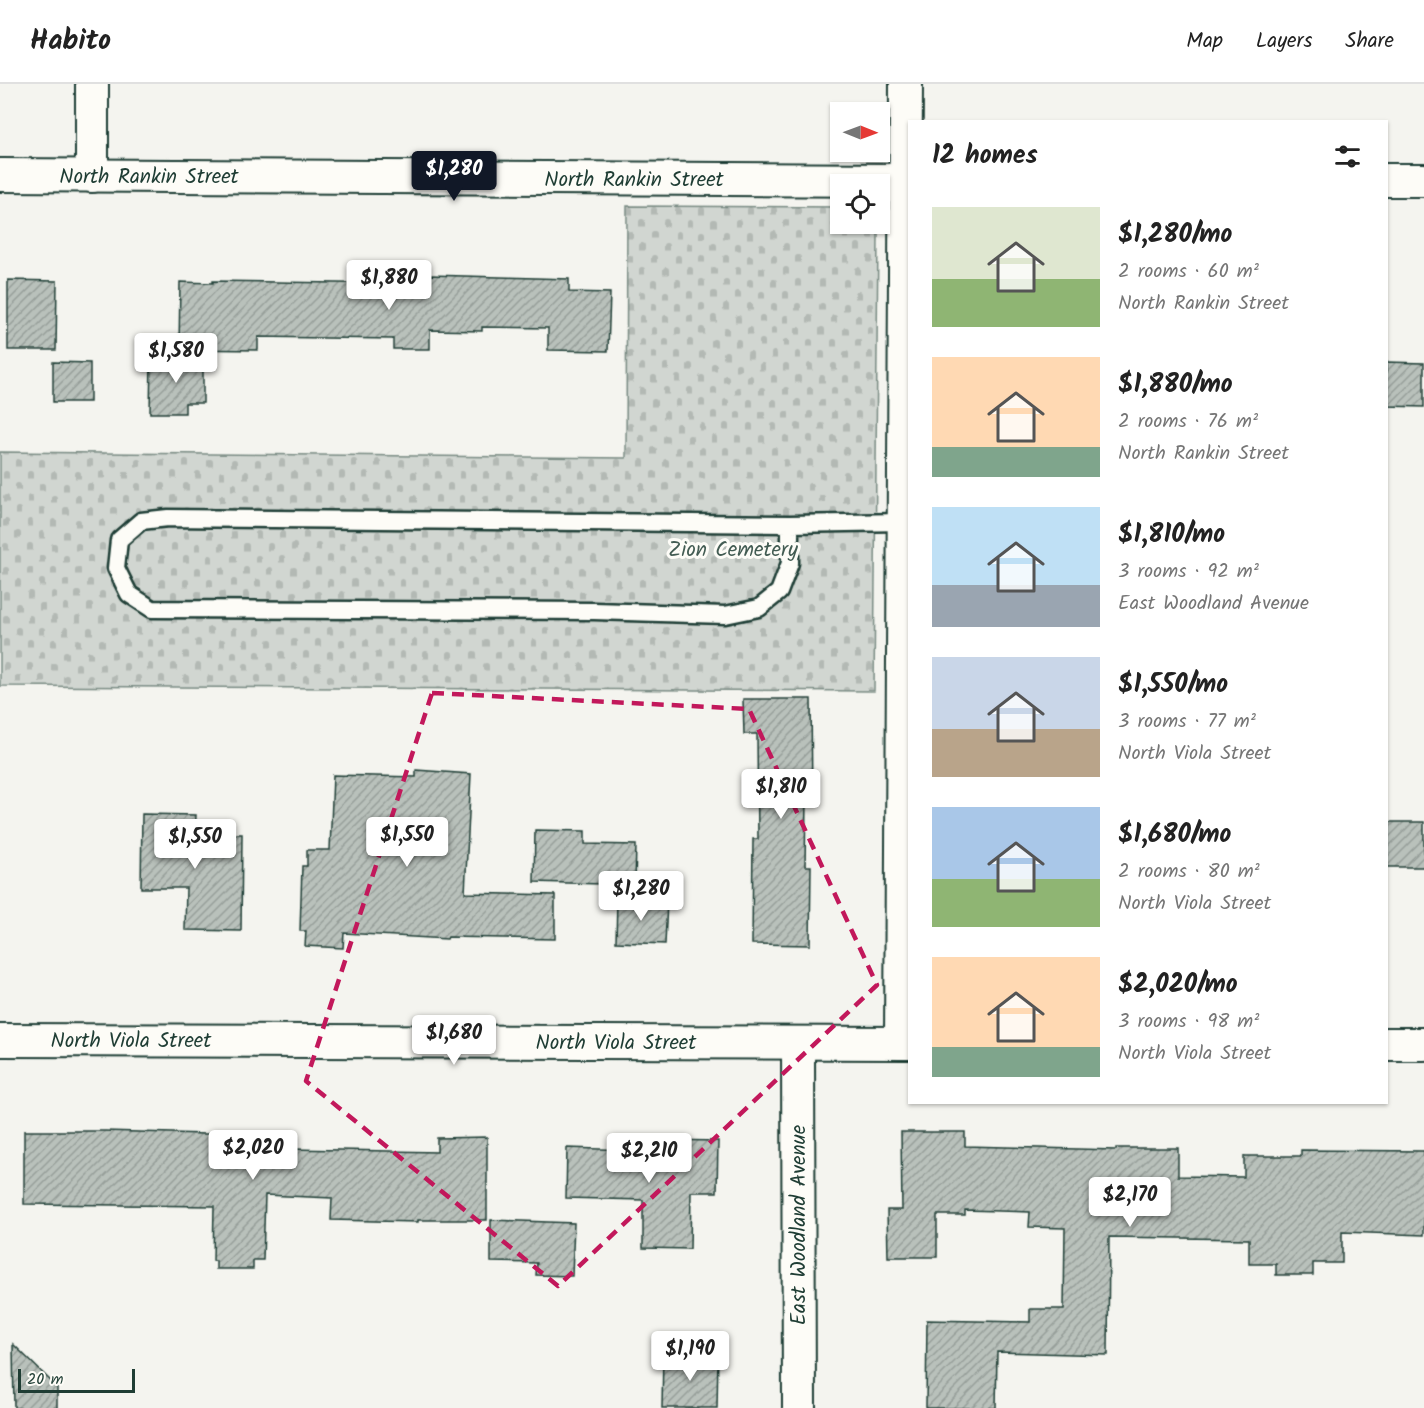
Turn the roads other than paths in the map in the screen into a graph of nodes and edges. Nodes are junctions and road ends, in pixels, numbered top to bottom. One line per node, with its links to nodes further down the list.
1 (93, 84): 4 (street)
2 (906, 84): 5 (street)
3 (0, 175): 4 (street, North Rankin Street)
4 (92, 176): 5 (street, North Rankin Street)
5 (907, 180): 8 (street)
6 (1388, 180): 7 (street)
7 (1424, 180)
8 (903, 522): 9 (lane); 10 (street)
9 (790, 524): 9 (lane)
10 (906, 605): 13 (street)
11 (0, 1040): 12 (street, North Viola Street)
12 (798, 1043): 13 (street, North Viola Street); 16 (street, East Woodland Avenue)
13 (905, 1043)
14 (1388, 1044): 15 (street)
15 (1424, 1044)
16 (799, 1408)

